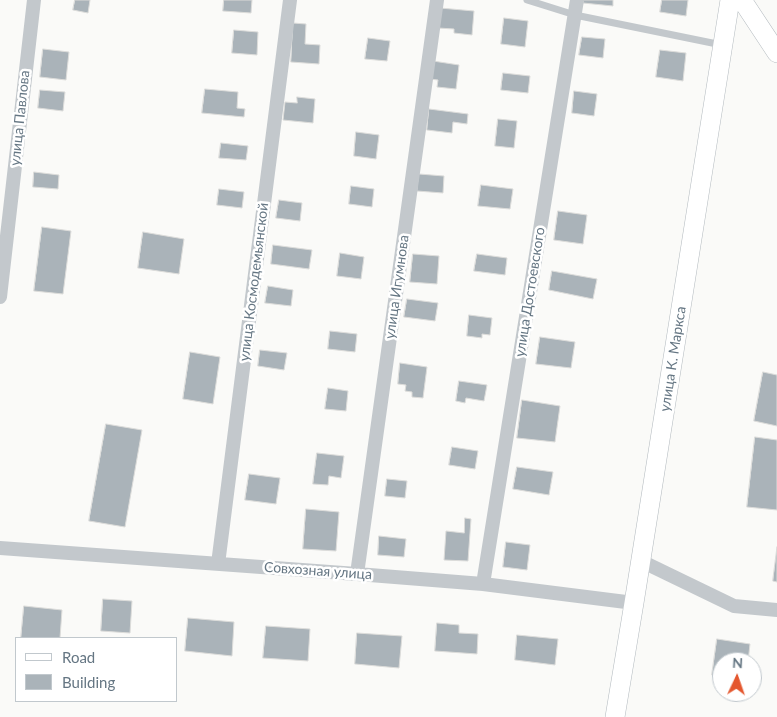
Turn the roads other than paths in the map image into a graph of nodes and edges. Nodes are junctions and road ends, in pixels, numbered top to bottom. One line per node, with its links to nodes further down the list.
1 (34, 0): 11 (street, улица Павлова)
2 (290, 0): 14 (street, улица Космодемьянской)
3 (437, 0): 15 (street, улица Игумнова)
4 (527, 0): 8 (lane)
5 (577, 0): 8 (street, улица Достоевского)
6 (730, 0): 9 (main road, улица К. Маркса)
7 (742, 0): 10 (main road)
8 (575, 15): 9 (lane); 16 (street, улица Достоевского)
9 (722, 45): 13 (main road, улица К. Маркса)
10 (777, 53)
11 (0, 297)
12 (0, 548): 14 (street, Совхозная улица)
13 (641, 560): 17 (main road, улица К. Маркса); 18 (street)
14 (218, 564): 15 (street, Совхозная улица)
15 (357, 574): 16 (street, Совхозная улица)
16 (482, 584): 17 (street, Совхозная улица)
17 (634, 603): 19 (main road, улица К. Маркса)
18 (777, 610)
19 (615, 717)

